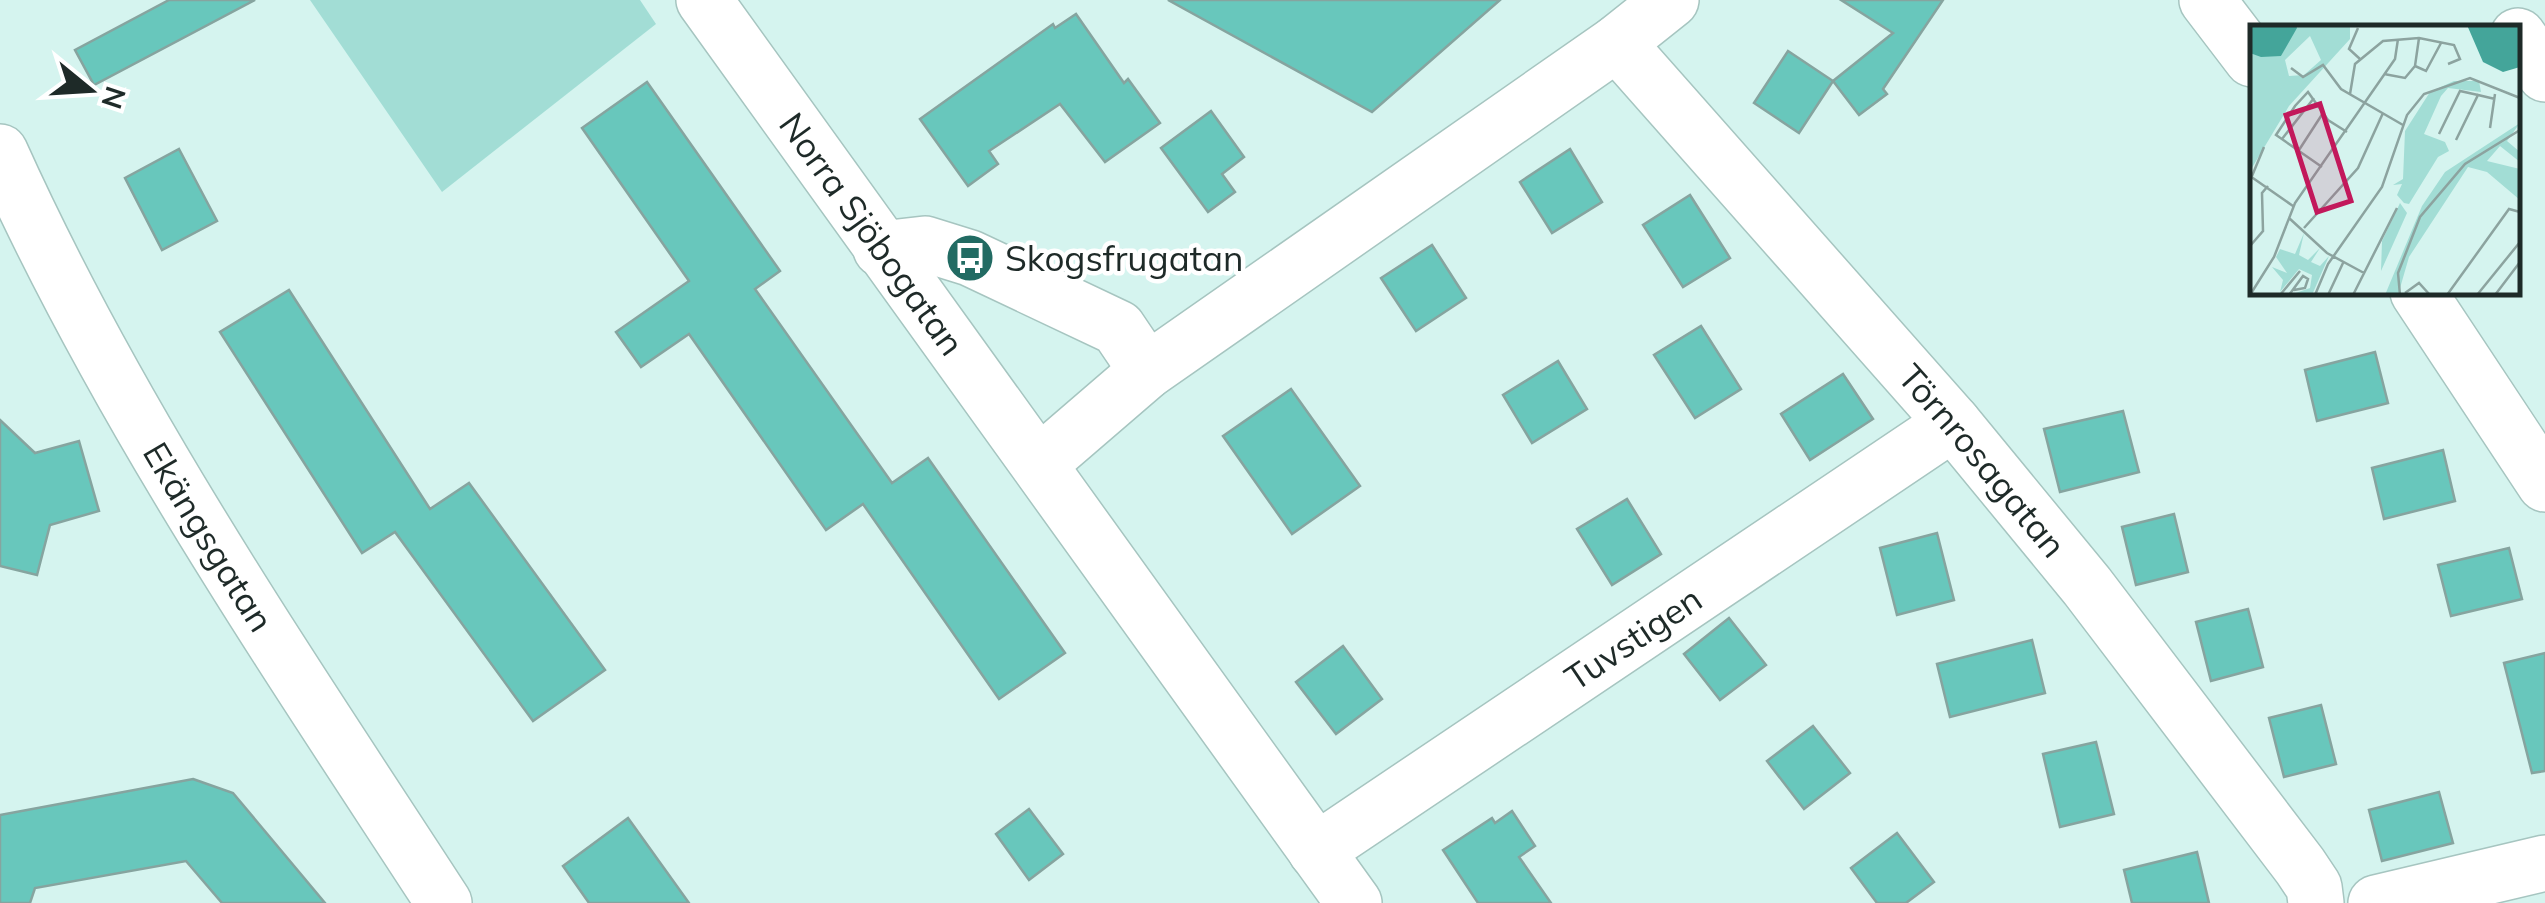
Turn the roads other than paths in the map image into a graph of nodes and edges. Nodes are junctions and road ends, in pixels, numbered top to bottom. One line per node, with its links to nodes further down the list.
1 (704, 0): 11 (street, Norra Sjöbogatan)
2 (1671, 0): 7 (street)
3 (2207, 0): 8 (street)
4 (2490, 0): 5 (street)
5 (2509, 25)
6 (2520, 39): 9 (street)
7 (1616, 43): 13 (street); 14 (street, Törnrosagatan)
8 (2250, 55)
9 (2545, 74)
10 (0, 152): 19 (street, Ekängsgatan)
11 (881, 249): 13 (street); 15 (street, Norra Sjöbogatan)
12 (2420, 295): 16 (street)
13 (1146, 371): 15 (street)
14 (1953, 423): 17 (street, Tuvstigen); 21 (street, Törnrosagatan)
15 (1039, 464): 17 (street, Norra Sjöbogatan)
16 (2545, 484)
17 (1316, 851): 20 (street, Norra Sjöbogatan)
18 (2545, 863): 22 (street)
19 (444, 903)
20 (1354, 903)
21 (2316, 903)
22 (2376, 903)

